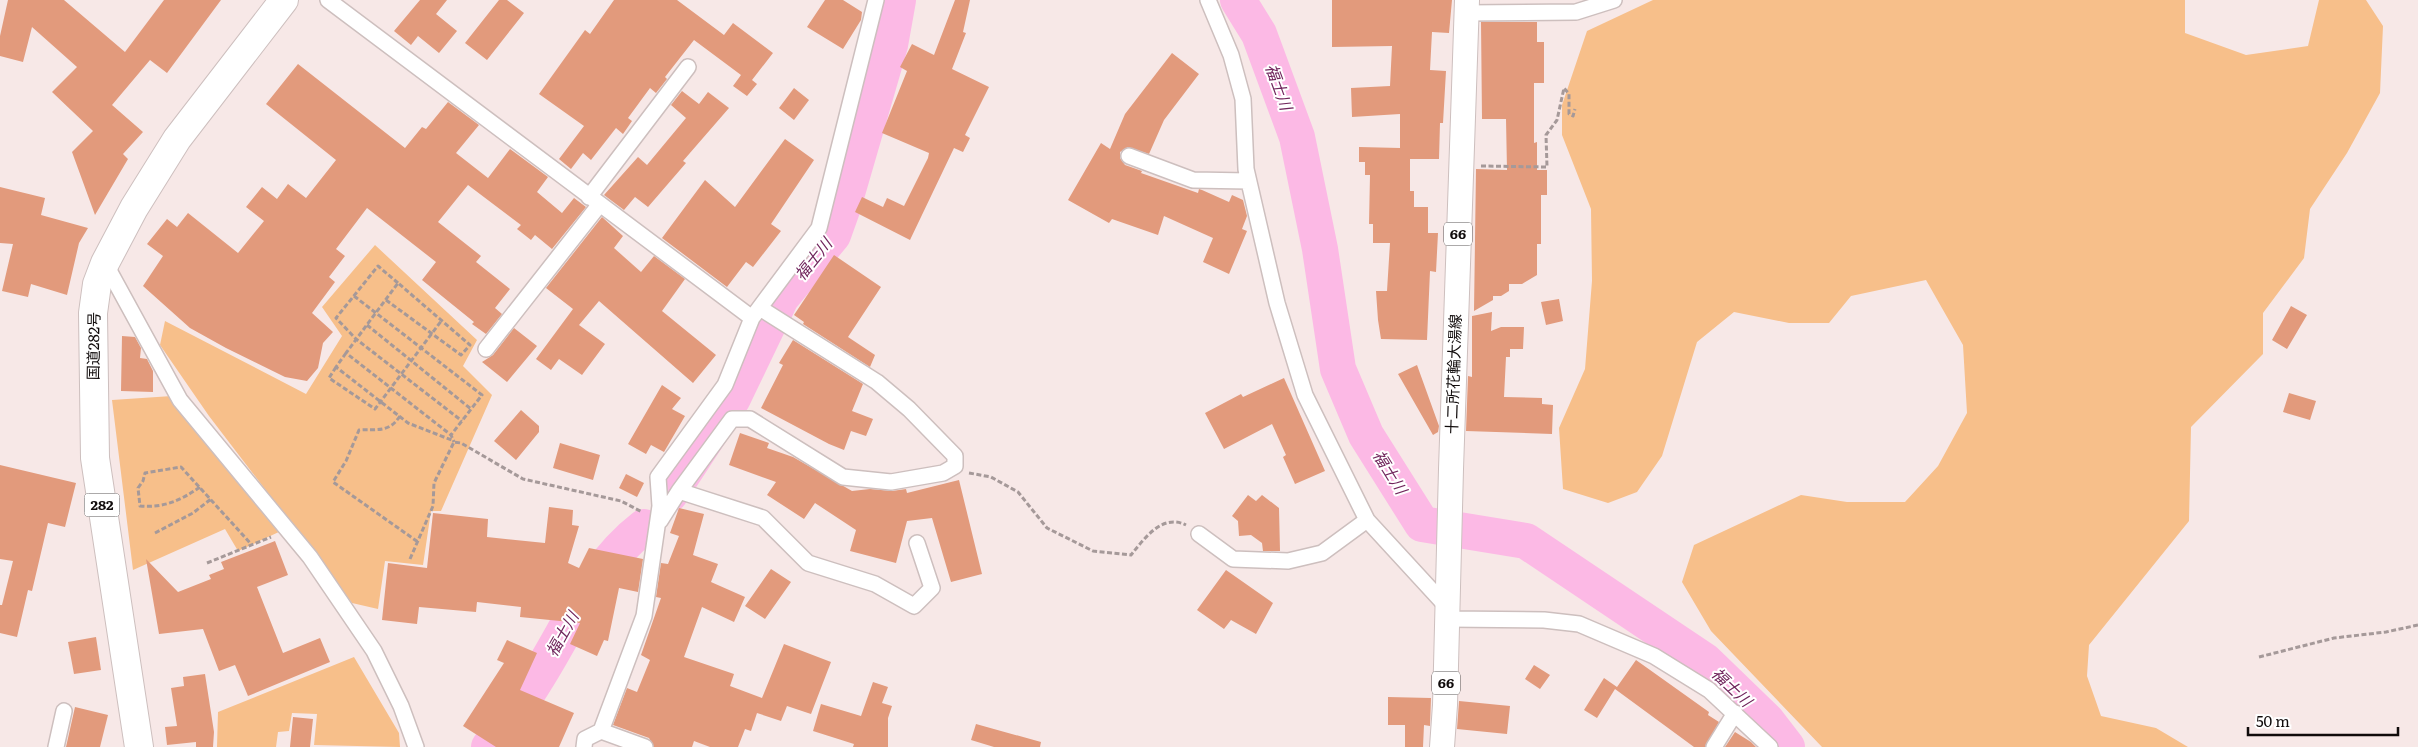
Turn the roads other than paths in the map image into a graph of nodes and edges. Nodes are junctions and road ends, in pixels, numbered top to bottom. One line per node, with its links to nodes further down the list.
1 (284, 0): 11 (highway, 国道282号 / 282)
2 (328, 0): 10 (street)
3 (876, 0): 12 (street)
4 (1208, 0): 9 (street)
5 (1614, 0): 6 (street)
6 (1467, 7): 19 (main road, 十二所花輪大湯線 / 66)
7 (688, 67): 10 (street)
8 (1129, 156): 9 (street)
9 (1248, 181): 15 (street)
10 (595, 201): 12 (street); 13 (street)
11 (105, 263): 24 (highway, 国道282号 / 282); 25 (street)
12 (756, 313): 14 (street); 16 (street)
13 (486, 349)
14 (679, 491): 16 (street); 18 (street)
15 (1367, 520): 17 (street); 19 (street)
16 (657, 524): 22 (street)
17 (1198, 534)
18 (917, 543)
19 (1447, 613): 21 (street); 28 (main road, 十二所花輪大湯線 / 66)
20 (64, 711): 23 (street)
21 (1735, 713): 29 (street); 30 (street)
22 (601, 731): 26 (street); 27 (street)
23 (56, 747)
24 (139, 747)
25 (416, 747)
26 (584, 747)
27 (645, 747)
28 (1442, 747)
29 (1714, 747)
30 (1770, 747)

